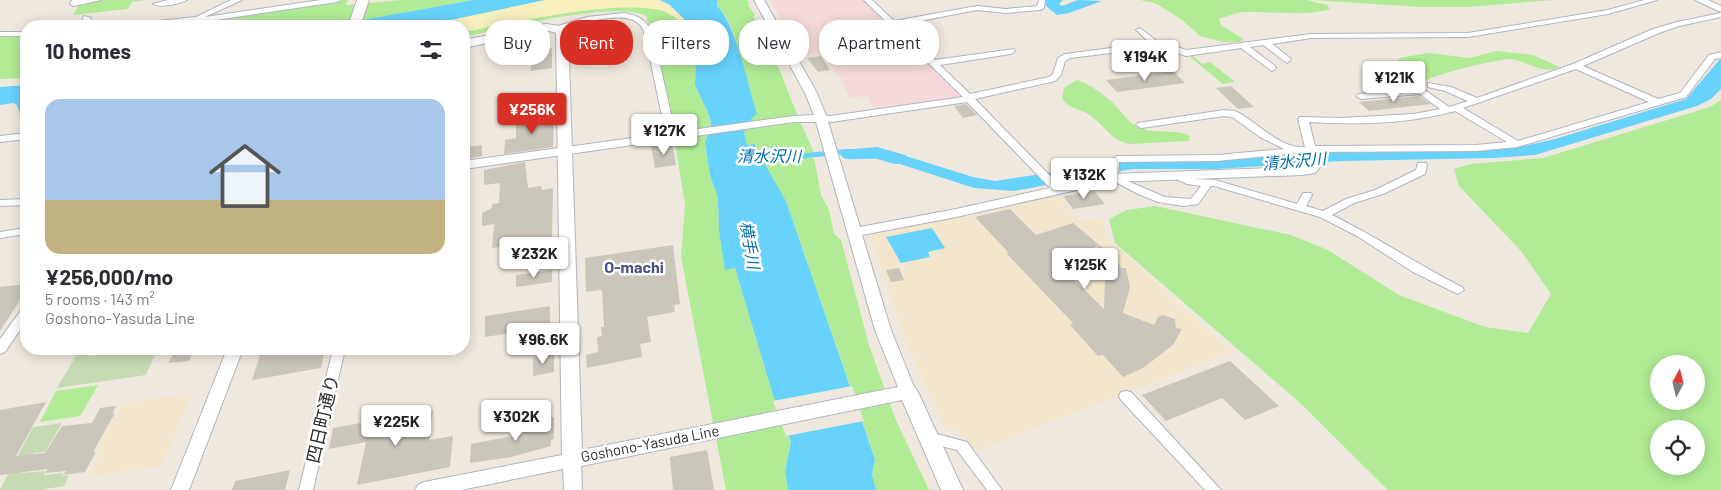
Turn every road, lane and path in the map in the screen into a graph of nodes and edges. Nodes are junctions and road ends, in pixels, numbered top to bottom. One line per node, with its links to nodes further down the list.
1 (76, 0): 2 (street)
2 (97, 0)
3 (183, 0): 13 (street)
4 (215, 0): 12 (street)
5 (337, 0): 18 (street)
6 (363, 0): 19 (main road)
7 (759, 0): 43 (street)
8 (868, 0): 20 (street)
9 (1042, 0): 21 (street)
10 (1653, 0): 26 (street)
11 (1700, 0): 14 (street)
12 (234, 2): 16 (street)
13 (157, 4)
14 (1721, 9)
15 (1721, 15): 35 (street)
16 (197, 19): 17 (street)
17 (187, 20)
18 (216, 20)
19 (356, 20)
20 (888, 20)
21 (913, 20)
22 (556, 28): 27 (main road); 45 (street); 50 (main road, Goshono-Yasuda Line)
23 (1140, 30): 28 (street)
24 (0, 34): 25 (street)
25 (20, 34)
26 (1264, 42): 29 (street); 32 (street)
27 (470, 43)
28 (1157, 45): 29 (street); 39 (street)
29 (1242, 45): 36 (street)
30 (1012, 51): 33 (street)
31 (1721, 54): 41 (street)
32 (1288, 60)
33 (939, 62)
34 (936, 65): 39 (street)
35 (1576, 66): 40 (street); 41 (street)
36 (1272, 68)
37 (1431, 85): 40 (street)
38 (1361, 96): 42 (street)
39 (969, 98): 43 (street); 58 (street)
40 (1477, 101): 42 (street)
41 (1659, 103): 48 (street)
42 (1452, 109): 48 (street); 51 (street)
43 (821, 118): 45 (street); 64 (street)
44 (1141, 125): 49 (street)
45 (672, 136): 50 (street)
46 (20, 137): 47 (street)
47 (0, 139)
48 (1517, 144): 51 (street)
49 (1297, 150): 51 (street); 56 (street)
50 (565, 151): 52 (street); 76 (main road, Goshono-Yasuda Line)
51 (1312, 151): 54 (street)
52 (470, 164)
53 (1422, 165): 63 (street)
54 (1315, 166): 55 (street)
55 (1176, 175): 56 (street); 57 (street)
56 (1113, 176): 57 (street); 58 (street)
57 (1207, 184): 62 (street)
58 (1056, 188): 64 (street)
59 (1307, 195): 62 (street)
60 (20, 202): 61 (street)
61 (0, 203)
62 (1300, 207): 63 (street)
63 (1324, 215): 67 (street)
64 (856, 232): 72 (street)
65 (20, 233): 66 (street)
66 (0, 235)
67 (1458, 290)
68 (20, 321): 69 (street)
69 (0, 349)
70 (233, 355): 77 (street)
71 (338, 355): 78 (street, 四日町通り)
72 (908, 392): 74 (main road, Goshono-Yasuda Line); 75 (main road)
73 (1126, 396): 83 (street)
74 (730, 428): 76 (main road, Goshono-Yasuda Line)
75 (929, 438): 81 (main road); 82 (street)
76 (572, 460): 79 (street); 80 (street)
77 (180, 490)
78 (306, 490)
79 (424, 490)
80 (572, 490)
81 (952, 490)
82 (995, 490)
83 (1214, 490)

